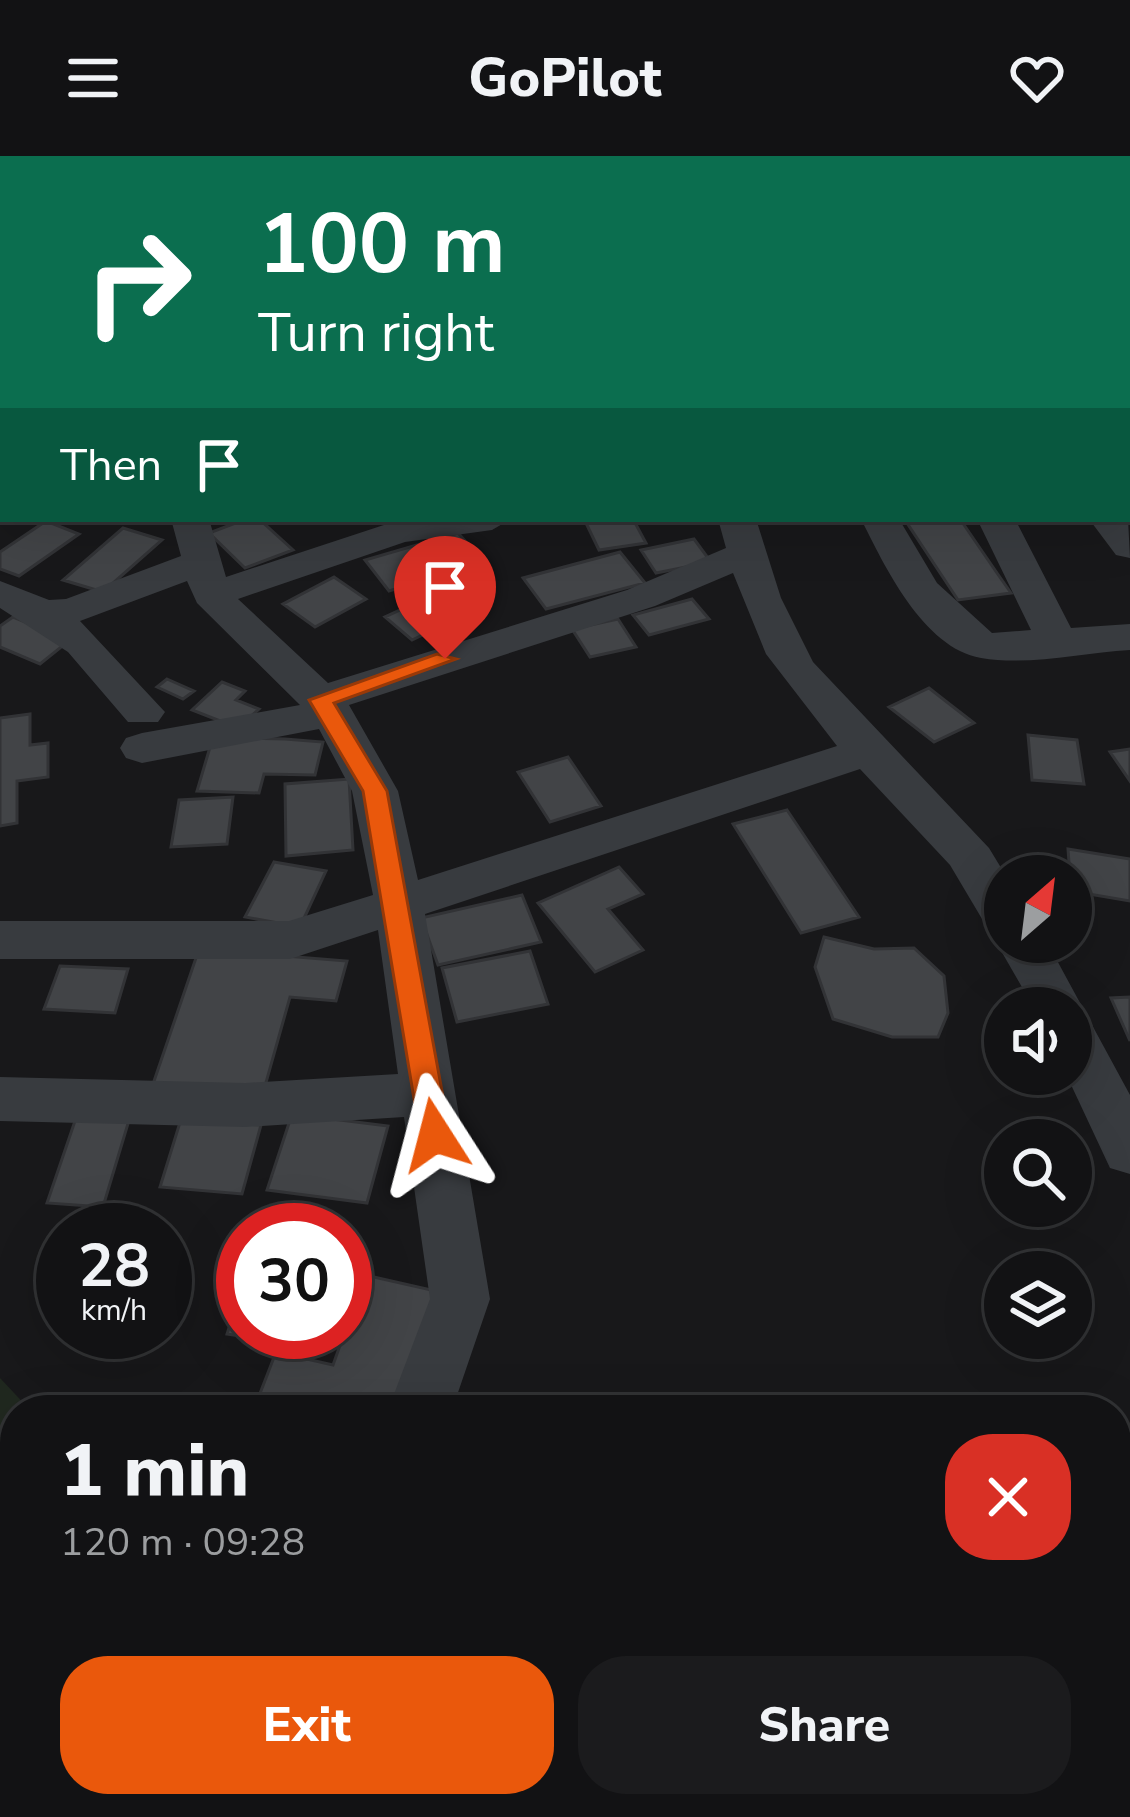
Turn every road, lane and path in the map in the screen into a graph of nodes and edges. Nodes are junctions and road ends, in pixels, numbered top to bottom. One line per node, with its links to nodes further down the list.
1 (470, 522): 7 (street)
2 (882, 522): 11 (street)
3 (998, 522): 11 (street)
4 (1110, 522): 6 (street)
5 (741, 537): 12 (street); 13 (street)
6 (1130, 547)
7 (201, 558): 9 (street); 12 (street)
8 (0, 592): 9 (street)
9 (43, 613): 12 (street)
10 (1130, 637): 11 (street)
11 (1059, 645)
12 (326, 706): 15 (street)
13 (865, 752): 14 (street); 15 (street)
14 (984, 881)
15 (399, 905): 16 (street); 18 (street)
16 (0, 940)
17 (1092, 1072): 20 (street)
18 (428, 1094): 19 (street); 21 (street)
19 (0, 1100)
20 (1130, 1151)
21 (425, 1395)

